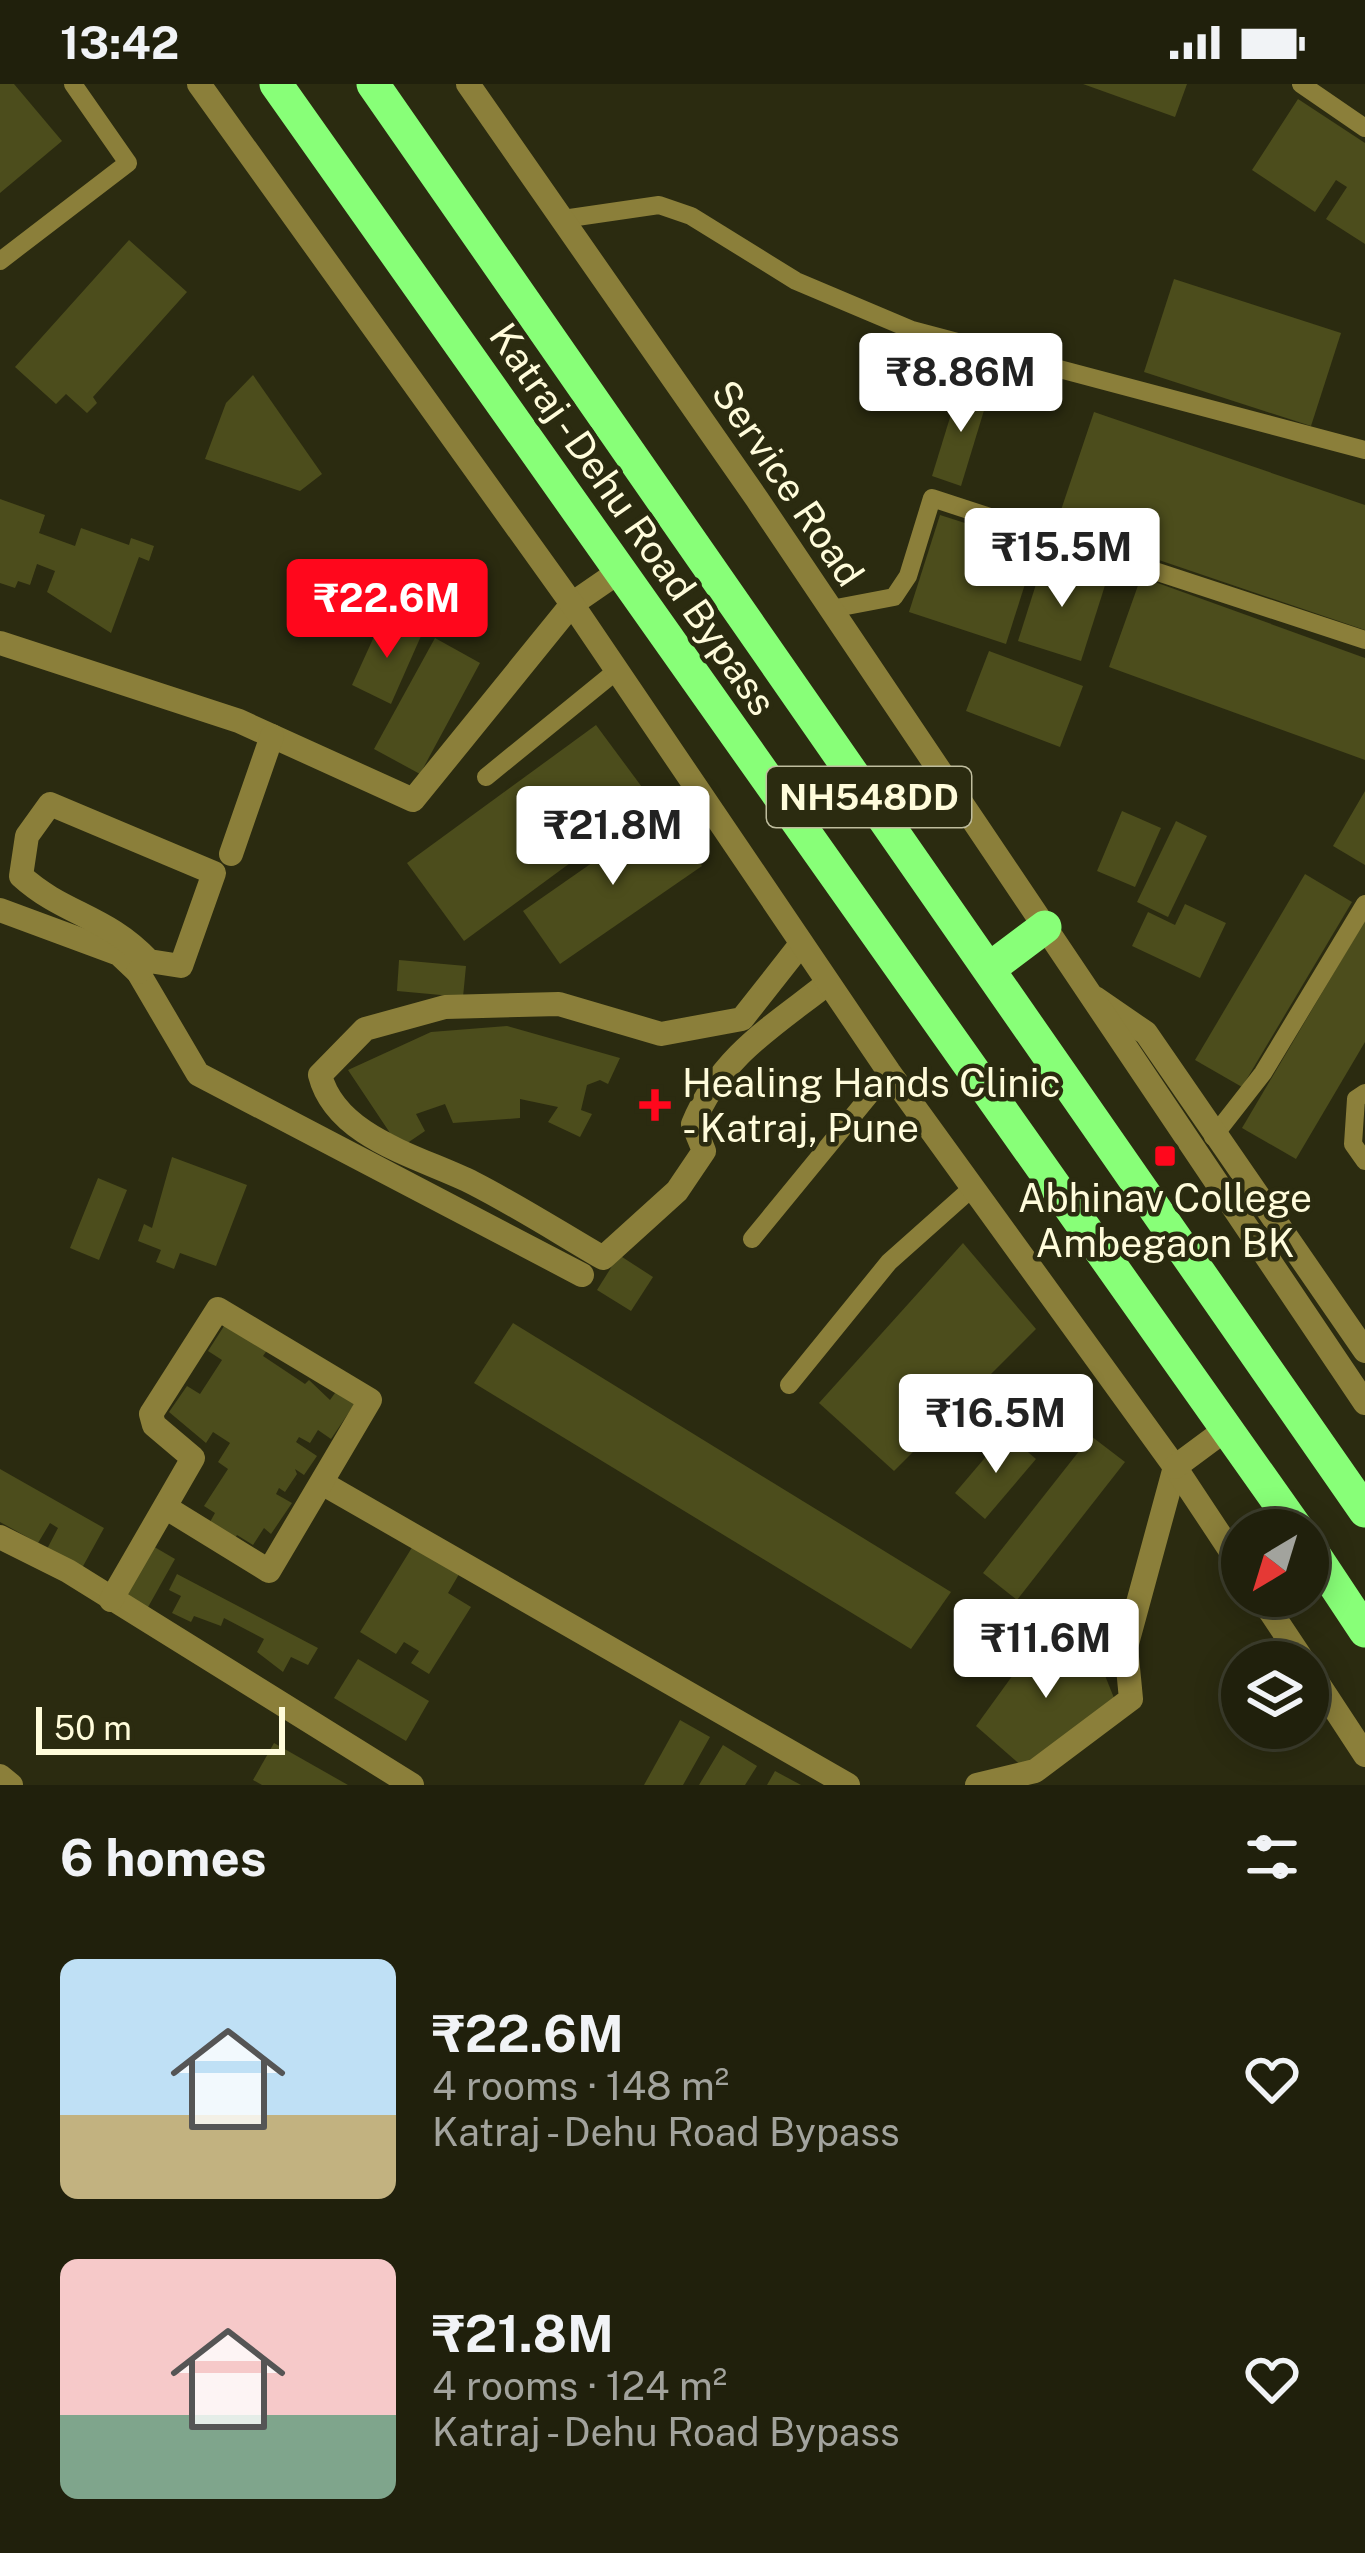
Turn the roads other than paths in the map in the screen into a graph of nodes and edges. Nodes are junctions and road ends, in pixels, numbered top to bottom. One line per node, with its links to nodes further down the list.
1 (73, 84): 9 (lane)
2 (199, 84): 12 (street)
3 (276, 84): 11 (highway, Katraj - Dehu Road Bypass / NH548DD)
4 (373, 84): 25 (highway, Katraj - Dehu Road Bypass / NH548DD)
5 (467, 84): 8 (street, Service Road)
6 (1301, 84): 7 (lane)
7 (1365, 128)
8 (563, 219): 10 (lane); 13 (street, Service Road)
9 (0, 261)
10 (1365, 450)
11 (617, 573): 12 (street); 38 (highway, Katraj - Dehu Road Bypass / NH548DD)
12 (572, 604): 16 (street); 17 (street)
13 (831, 609): 14 (lane); 22 (street, Service Road)
14 (1365, 640)
15 (0, 643): 17 (street)
16 (615, 672): 18 (lane); 23 (street)
17 (272, 736): 19 (street)
18 (486, 777)
19 (231, 854)
20 (1365, 904): 30 (lane)
21 (0, 910): 24 (street)
22 (1045, 927): 25 (highway); 27 (street, Service Road)
23 (801, 944): 26 (street); 26 (street)
24 (144, 966): 24 (street); 34 (street)
25 (989, 969): 43 (highway, Katraj - Dehu Road Bypass / NH548DD)
26 (828, 983): 28 (street)
27 (1088, 993): 30 (street); 37 (street, Service Road)
28 (889, 1072): 32 (street); 33 (lane)
29 (1365, 1093): 31 (lane)
30 (1213, 1138): 35 (street)
31 (1365, 1161)
32 (971, 1189): 36 (lane); 39 (street)
33 (752, 1239)
34 (582, 1275)
35 (1365, 1350)
36 (789, 1385)
37 (1365, 1403)
38 (1228, 1427): 39 (street); 42 (highway, Katraj - Dehu Road Bypass / NH548DD)
39 (1175, 1466): 44 (street); 55 (street)
40 (322, 1483): 41 (street); 41 (street); 54 (street)
41 (165, 1507): 47 (street)
42 (1284, 1509)
43 (1365, 1511)
44 (1221, 1536)
45 (0, 1537): 47 (street)
46 (1329, 1577): 48 (highway)
47 (111, 1600): 53 (street)
48 (1365, 1631)
49 (1329, 1700): 50 (street)
50 (1365, 1755)
51 (0, 1776): 52 (street)
52 (11, 1785)
53 (412, 1785)
54 (848, 1785)
55 (977, 1785)

